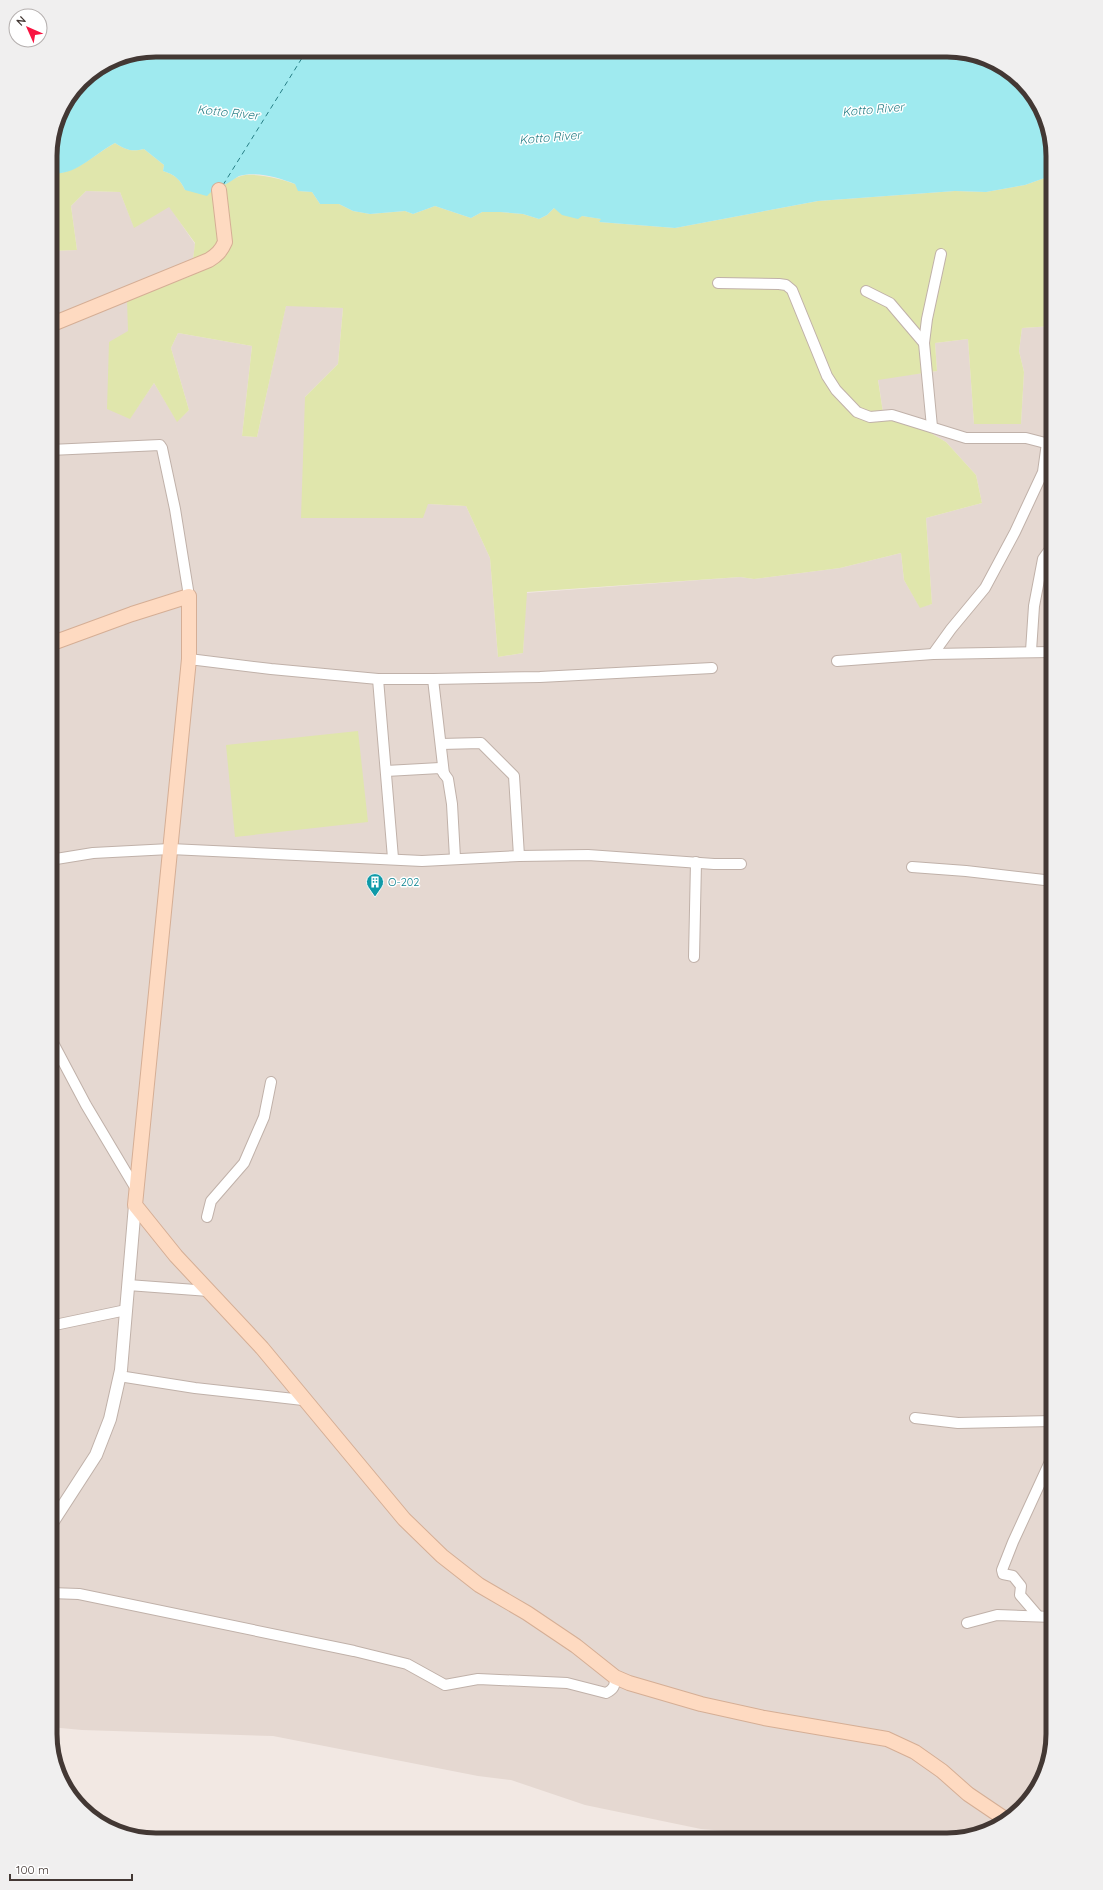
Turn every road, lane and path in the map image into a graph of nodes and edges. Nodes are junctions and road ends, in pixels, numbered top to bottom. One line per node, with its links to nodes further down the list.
1 (219, 190): 5 (main road)
2 (941, 254): 6 (street)
3 (718, 283): 7 (street)
4 (866, 291): 6 (street)
5 (57, 322)
6 (924, 343): 7 (street)
7 (932, 427): 8 (street)
8 (1046, 443)
9 (57, 450): 12 (street)
10 (1046, 460): 16 (street)
11 (1046, 555): 14 (street)
12 (189, 596): 13 (main road); 17 (main road)
13 (57, 641)
14 (1031, 651): 15 (street); 16 (street)
15 (1046, 652)
16 (933, 654): 18 (street)
17 (189, 659): 20 (street); 25 (main road)
18 (837, 661)
19 (712, 668): 21 (street)
20 (378, 678): 21 (street); 23 (street)
21 (433, 679): 22 (street)
22 (441, 744): 24 (street); 26 (street)
23 (386, 771): 24 (street); 27 (street)
24 (444, 774): 28 (street)
25 (170, 849): 27 (street); 29 (street); 37 (main road)
26 (519, 856): 28 (street); 30 (street)
27 (393, 858): 28 (street)
28 (455, 858)
29 (57, 859)
30 (696, 862): 31 (street); 34 (street)
31 (741, 864)
32 (912, 868): 33 (street)
33 (1046, 880)
34 (694, 957)
35 (57, 1050): 37 (street)
36 (271, 1082): 39 (street)
37 (136, 1189): 38 (main road)
38 (135, 1205): 40 (street); 41 (main road)
39 (207, 1217)
40 (128, 1285): 41 (street); 42 (street)
41 (209, 1290): 45 (main road)
42 (126, 1310): 43 (street); 44 (street)
43 (57, 1325)
44 (119, 1376): 45 (street); 49 (street)
45 (303, 1400): 54 (main road)
46 (915, 1418): 47 (street)
47 (1046, 1421)
48 (1046, 1470): 51 (street)
49 (57, 1515)
50 (57, 1593): 54 (street)
51 (1038, 1616): 52 (street); 53 (street)
52 (1046, 1617)
53 (967, 1623)
54 (615, 1677): 55 (main road)
55 (1001, 1816)

